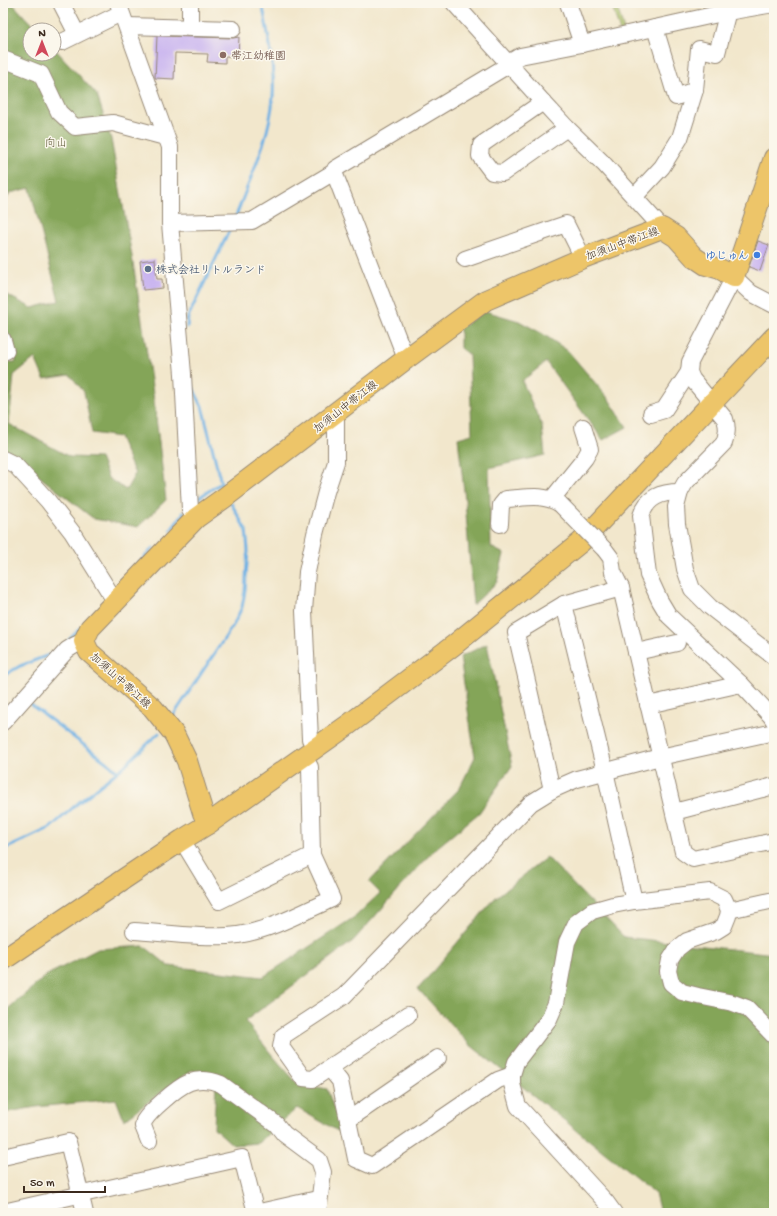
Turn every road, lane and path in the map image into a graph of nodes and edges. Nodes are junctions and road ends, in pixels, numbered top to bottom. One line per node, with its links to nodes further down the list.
1 (61, 3): 11 (street)
2 (190, 3): 8 (street)
3 (454, 3): 15 (street)
4 (568, 3): 13 (street)
5 (774, 4): 6 (street)
6 (729, 7): 9 (street); 16 (street)
7 (122, 14): 8 (street); 11 (street); 19 (street)
8 (190, 28): 10 (street)
9 (654, 28): 13 (street); 16 (street)
10 (233, 29)
11 (77, 34): 12 (street)
12 (62, 42)
13 (582, 44): 15 (street)
14 (3, 59): 19 (street)
15 (511, 61): 17 (street); 21 (street)
16 (695, 90): 22 (street)
17 (543, 102): 18 (street); 18 (street)
18 (568, 128): 22 (street)
19 (165, 138): 23 (street)
20 (774, 158): 27 (main road)
21 (334, 172): 23 (street); 30 (street)
22 (638, 194): 24 (street)
23 (170, 223): 39 (street)
24 (662, 228): 25 (main road, 加須山中帯江線); 27 (main road, 加須山中帯江線)
25 (583, 258): 26 (street); 30 (main road, 加須山中帯江線)
26 (465, 259)
27 (731, 282): 28 (street); 31 (street)
28 (774, 305)
29 (774, 337): 32 (main road)
30 (406, 359): 33 (main road, 加須山中帯江線)
31 (689, 372): 32 (street); 34 (street)
32 (712, 402): 37 (street); 53 (main road)
33 (336, 413): 39 (main road, 加須山中帯江線); 53 (street)
34 (651, 414)
35 (583, 427): 38 (street)
36 (3, 459): 42 (street)
37 (680, 492): 47 (street); 48 (street)
38 (556, 501): 40 (street); 41 (street, bridge)
39 (196, 518): 42 (main road, 加須山中帯江線)
40 (500, 524)
41 (620, 588): 43 (street); 46 (street)
42 (115, 601): 44 (main road, 加須山中帯江線)
43 (564, 604): 55 (street); 57 (street)
44 (84, 640): 51 (street); 59 (main road, 加須山中帯江線)
45 (677, 643): 46 (street)
46 (636, 652): 49 (street)
47 (774, 657)
48 (740, 684): 49 (street); 50 (street)
49 (648, 705): 54 (street)
50 (774, 721)
51 (3, 722)
52 (774, 732): 54 (street)
53 (310, 752): 59 (main road); 62 (street)
54 (660, 757): 55 (street); 58 (street)
55 (605, 771): 57 (street); 64 (street)
56 (774, 786): 58 (street)
57 (552, 790): 71 (street)
58 (674, 812): 61 (street)
59 (208, 824): 60 (main road)
60 (182, 840): 62 (street); 67 (main road)
61 (774, 841)
62 (312, 855): 66 (street)
63 (774, 900): 65 (street)
64 (634, 901): 65 (street); 72 (street)
65 (729, 910): 69 (street)
66 (134, 931)
67 (3, 960)
68 (408, 1015): 71 (street)
69 (774, 1036)
70 (438, 1058): 73 (street)
71 (330, 1069): 73 (street)
72 (512, 1075): 73 (street); 81 (street)
73 (348, 1120)
74 (149, 1141): 77 (street)
75 (3, 1156): 76 (street)
76 (80, 1194): 78 (street); 79 (street); 80 (street)
77 (318, 1207): 80 (street)
78 (3, 1212)
79 (85, 1213)
80 (256, 1213)
81 (614, 1213)

